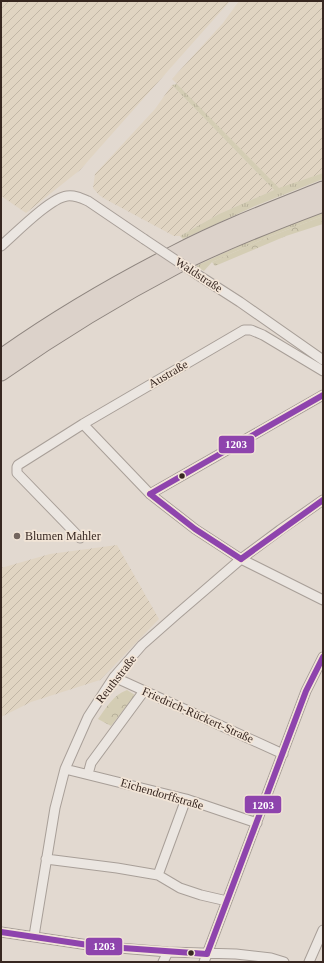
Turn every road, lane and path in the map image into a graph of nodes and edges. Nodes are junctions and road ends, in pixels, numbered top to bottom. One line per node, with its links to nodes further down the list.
1 (323, 190): 4 (highway)
2 (323, 204): 7 (highway)
3 (1, 246): 5 (street, Waldstraße, bridge)
4 (1, 357)
5 (323, 360)
6 (323, 371): 9 (street, Austraße)
7 (1, 372)
8 (323, 395): 10 (street)
9 (83, 424): 10 (street); 12 (street, Austraße)
10 (150, 494): 13 (street)
11 (323, 500): 13 (street, Reuthstraße)
12 (80, 538)
13 (241, 559): 14 (street); 16 (street, Reuthstraße)
14 (323, 600)
15 (323, 657): 18 (street)
16 (114, 677): 17 (street, Friedrich-Rückert-Straße); 19 (street, Reuthstraße)
17 (144, 691): 18 (street, Friedrich-Rückert-Straße); 20 (street)
18 (283, 754): 22 (street)
19 (65, 769): 20 (street, Eichendorffstraße); 23 (street, Reuthstraße)
20 (88, 774): 21 (street, Eichendorffstraße)
21 (186, 799): 22 (street, Eichendorffstraße); 24 (street)
22 (257, 823): 25 (street)
23 (46, 859): 24 (street); 28 (street, Reuthstraße)
24 (158, 875): 25 (street)
25 (226, 901): 30 (street)
26 (323, 930): 33 (street)
27 (1, 932): 28 (street)
28 (34, 936): 29 (street)
29 (168, 952): 30 (street); 31 (street)
30 (206, 958): 32 (street)
31 (164, 962)
32 (284, 962)
33 (309, 962)

